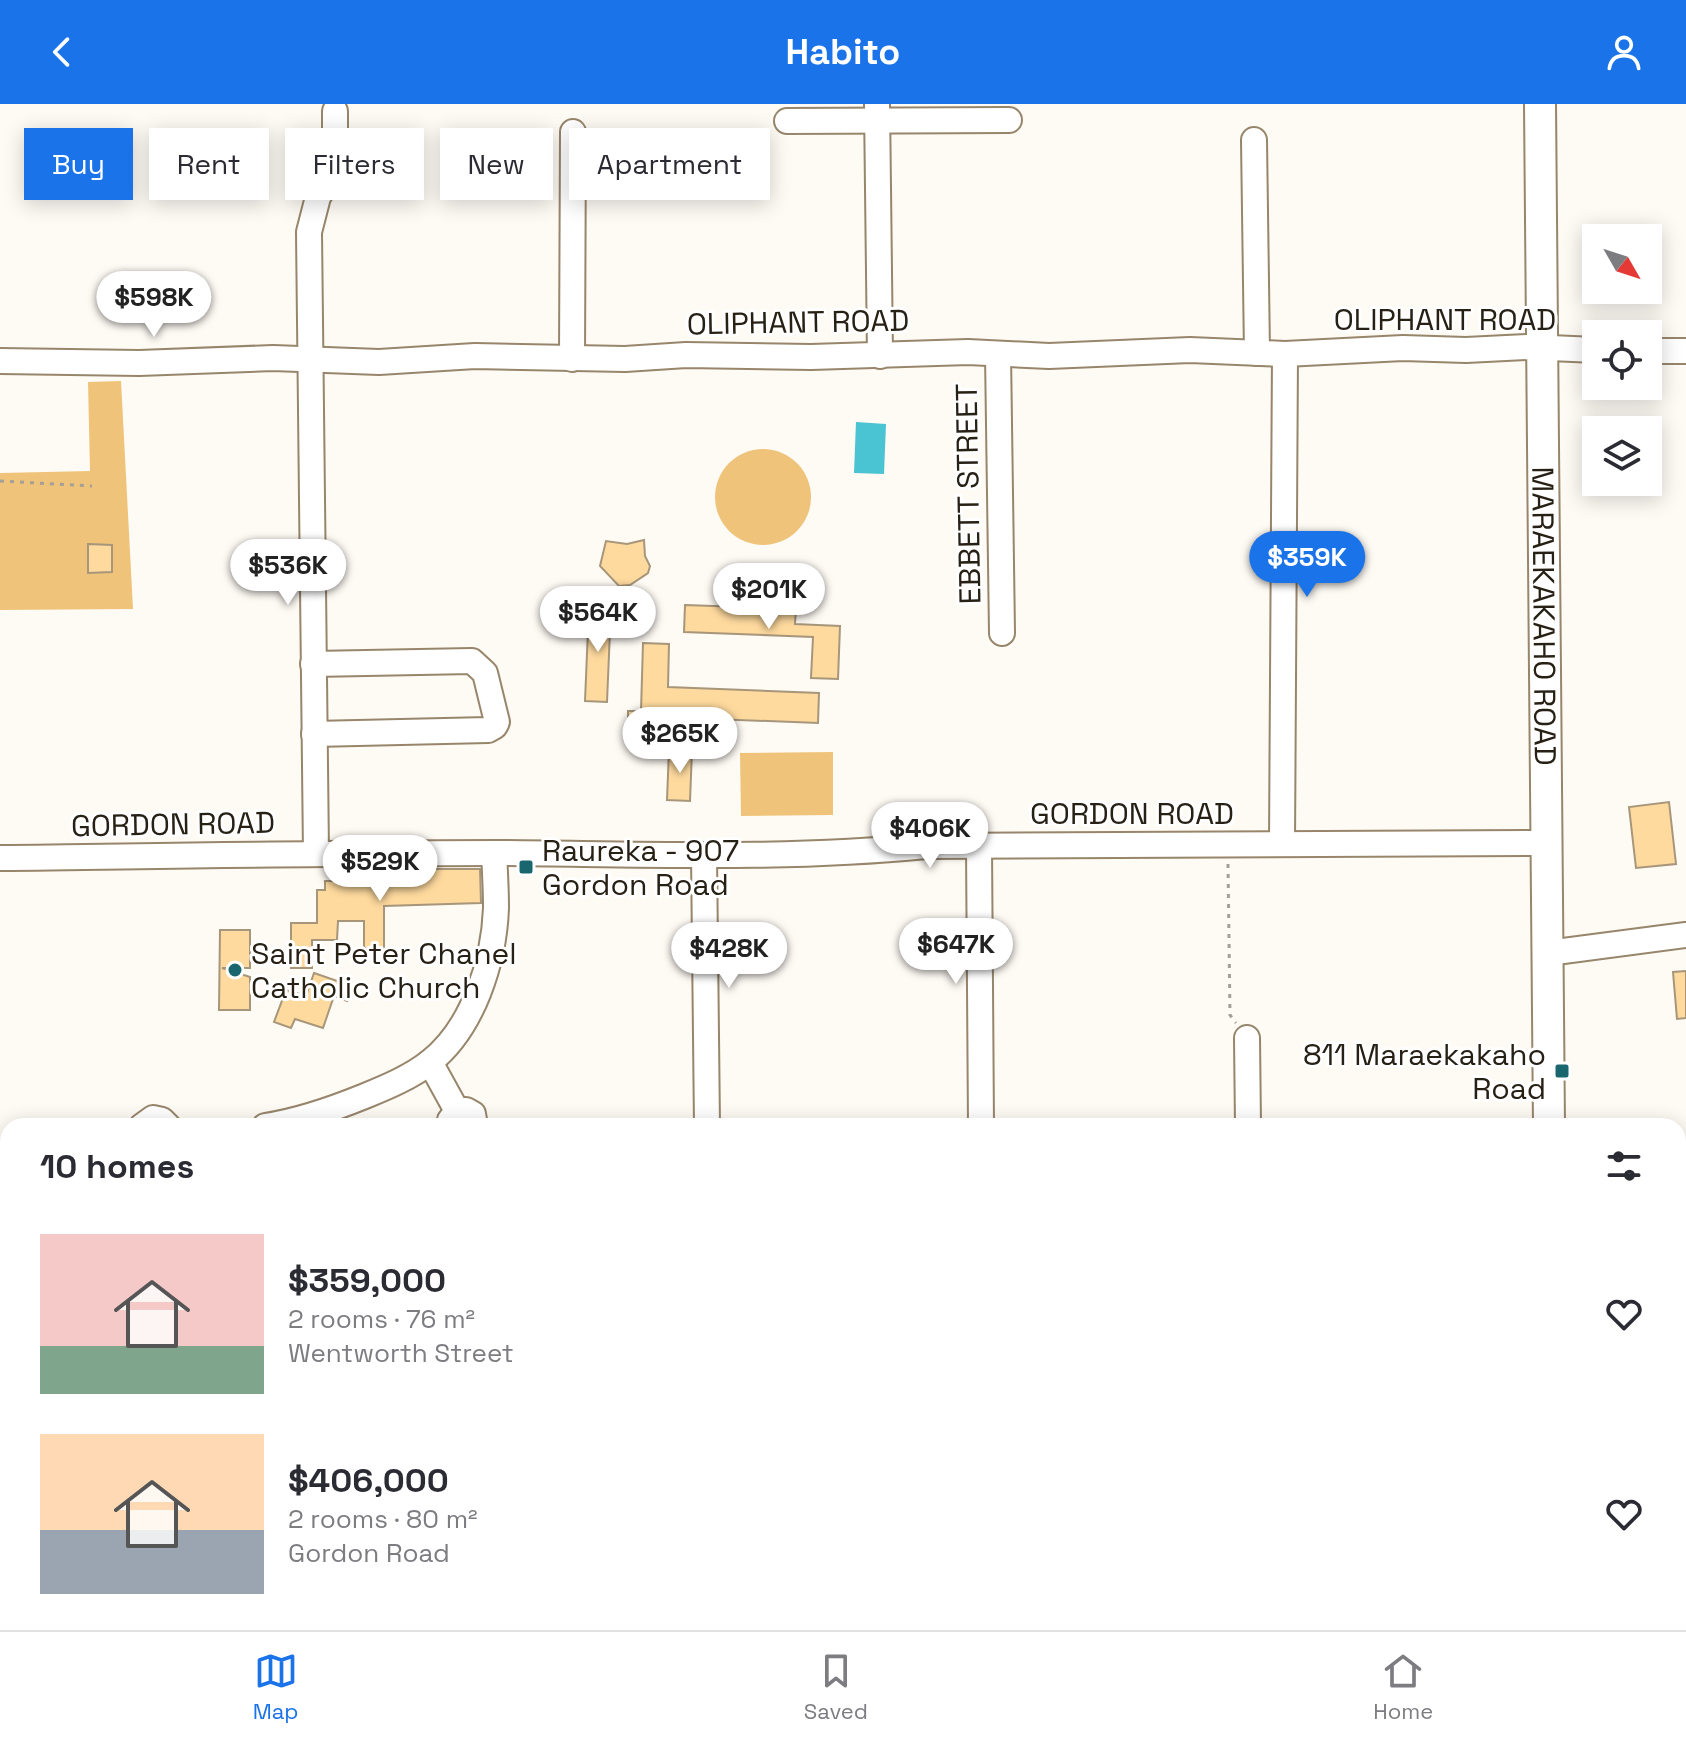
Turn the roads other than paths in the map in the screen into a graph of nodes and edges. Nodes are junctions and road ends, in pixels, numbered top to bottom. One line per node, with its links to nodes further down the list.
1 (1540, 104): 8 (main road, MARAEKAKAHO ROAD)
2 (335, 111): 16 (street)
3 (877, 113): 4 (street); 5 (street); 15 (street)
4 (1009, 120)
5 (787, 121)
6 (1254, 140): 12 (street)
7 (573, 200): 17 (street)
8 (1541, 349): 9 (street, OLIPHANT ROAD); 14 (street, OLIPHANT ROAD); 22 (main road, MARAEKAKAHO ROAD)
9 (1582, 350)
10 (1662, 351): 11 (street)
11 (1686, 351)
12 (1257, 353): 13 (street, OLIPHANT ROAD); 14 (street, OLIPHANT ROAD)
13 (998, 354): 15 (street, OLIPHANT ROAD); 19 (street, EBBETT STREET)
14 (1285, 354): 23 (street)
15 (880, 356): 17 (street, OLIPHANT ROAD)
16 (308, 358): 17 (street, OLIPHANT ROAD); 18 (street, OLIPHANT ROAD); 20 (street)
17 (572, 359)
18 (0, 361)
19 (1002, 633)
20 (313, 664): 21 (street); 21 (street)
21 (314, 734): 26 (street)
22 (1546, 843): 23 (street, GORDON ROAD); 30 (main road, MARAEKAKAHO ROAD)
23 (1282, 844): 24 (street, GORDON ROAD)
24 (979, 846): 27 (street, GORDON ROAD); 36 (street)
25 (494, 853): 26 (street, GORDON ROAD); 27 (street, GORDON ROAD); 32 (street)
26 (316, 854): 28 (street, GORDON ROAD)
27 (704, 855): 35 (street)
28 (0, 858)
29 (1686, 935): 30 (street)
30 (1548, 953): 38 (main road, MARAEKAKAHO ROAD)
31 (1247, 1038): 37 (street)
32 (430, 1062): 33 (street); 34 (street)
33 (301, 1118)
34 (459, 1118)
35 (707, 1118)
36 (981, 1118)
37 (1248, 1118)
38 (1549, 1118)

